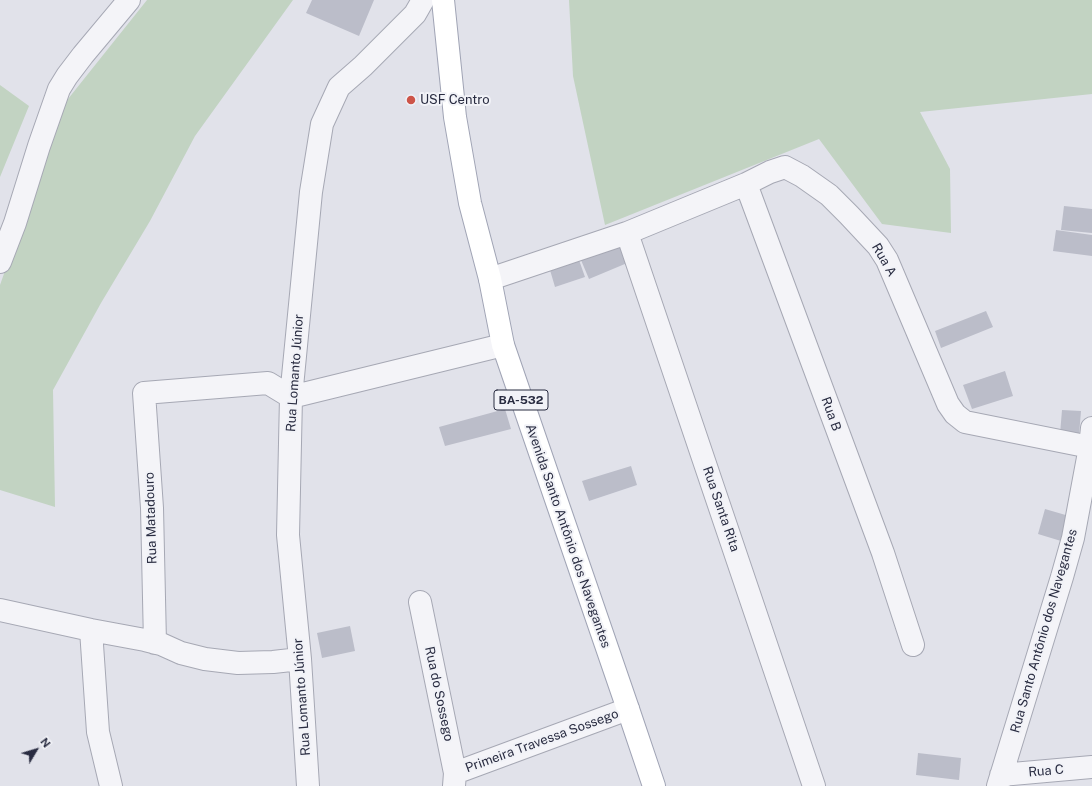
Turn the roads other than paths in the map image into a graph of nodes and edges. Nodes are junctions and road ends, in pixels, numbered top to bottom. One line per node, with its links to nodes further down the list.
1 (128, 0): 6 (street)
2 (424, 0): 9 (street, Rua Lomanto Júnior)
3 (443, 0): 7 (main road, Avenida Santo Antônio dos Navegantes / BA-532)
4 (746, 184): 5 (street, Rua A); 10 (street, Rua A); 15 (street, Rua B)
5 (627, 233): 7 (street, Rua A); 24 (street, Rua Santa Rita)
6 (0, 262)
7 (490, 279): 8 (main road, Avenida Santo Antônio dos Navegantes / BA-532)
8 (503, 345): 9 (street); 17 (main road, Avenida Santo Antônio dos Navegantes / BA-532)
9 (291, 397): 14 (street, Rua Matadouro); 16 (street, Rua Lomanto Júnior)
10 (1091, 438): 20 (street, Rua Santo Antônio dos Navegantes)
11 (420, 602): 19 (street, Rua do Sossego)
12 (0, 610): 13 (street)
13 (91, 630): 14 (street); 21 (street)
14 (155, 642): 16 (street)
15 (914, 645)
16 (300, 659): 22 (street, Rua Lomanto Júnior)
17 (628, 709): 19 (street, Primeira Travessa Sossego); 23 (main road, Avenida Santo Antônio dos Navegantes / BA-532)
18 (1092, 767): 20 (street, Rua C)
19 (455, 780)
20 (999, 781)
21 (111, 786)
22 (308, 786)
23 (654, 786)
24 (814, 786)

